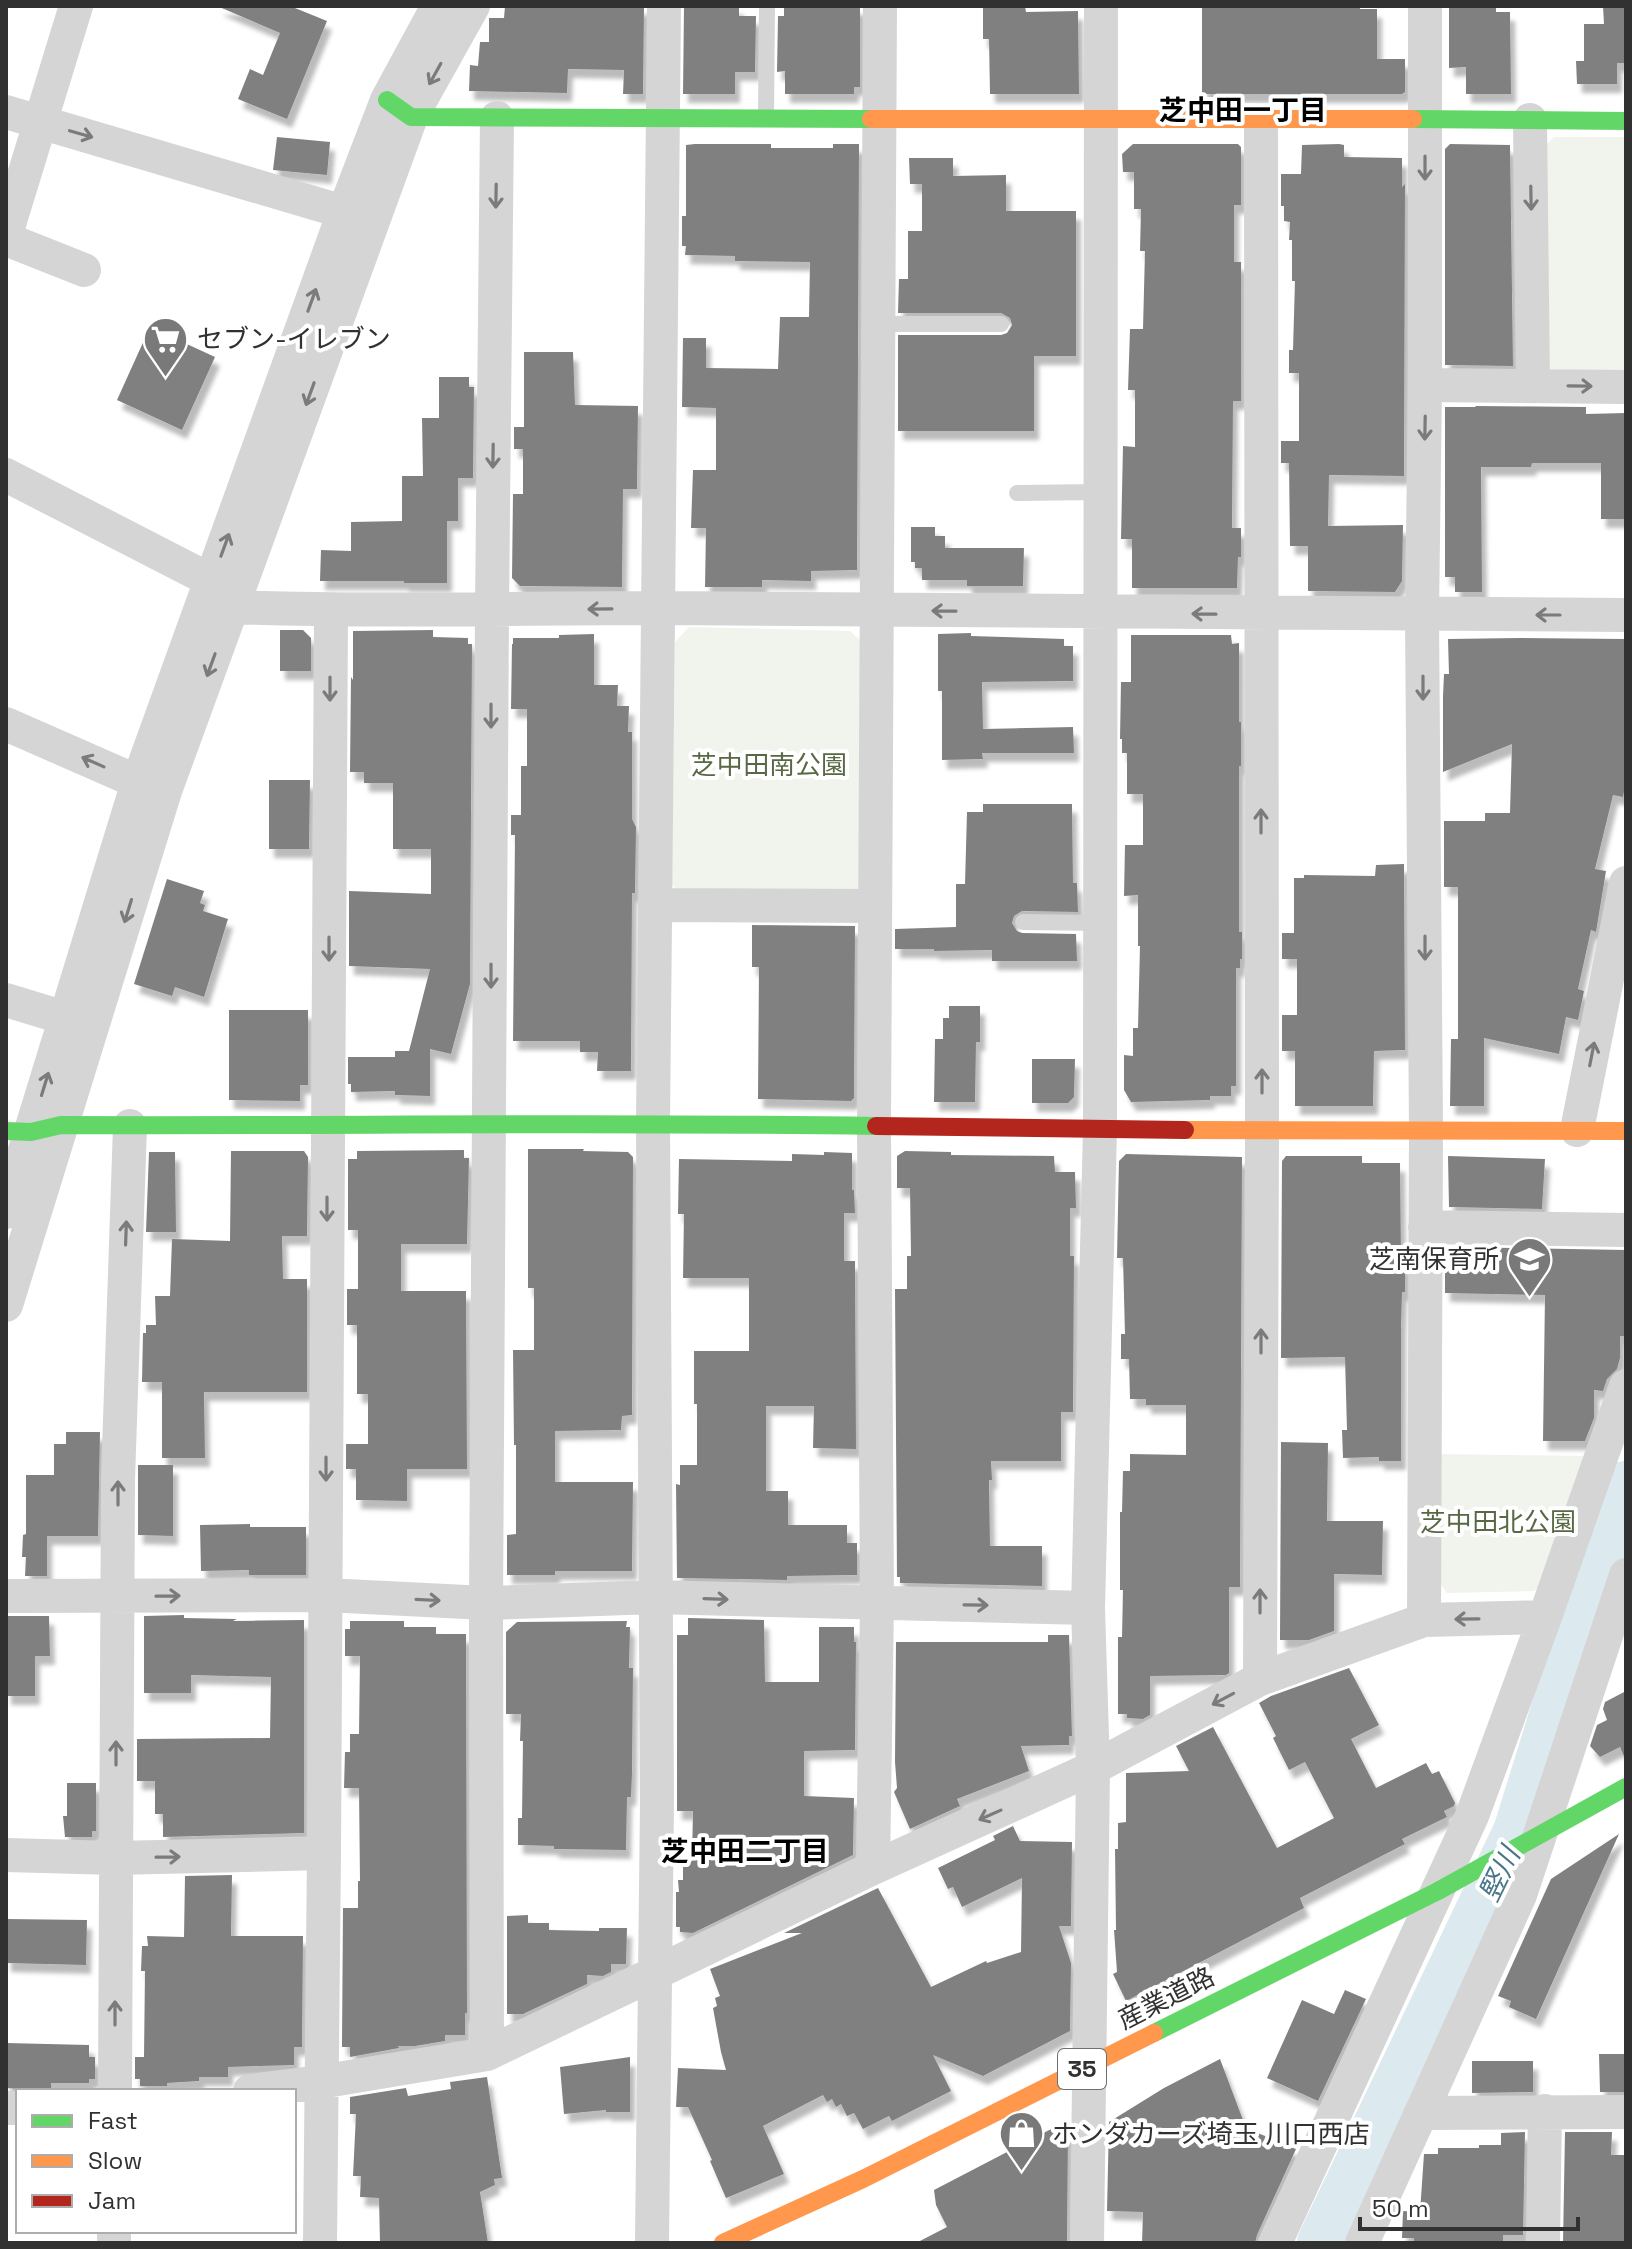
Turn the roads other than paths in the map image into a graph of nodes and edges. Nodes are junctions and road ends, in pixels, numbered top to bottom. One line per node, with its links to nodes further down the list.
1 (76, 6): 20 (street)
2 (438, 6): 9 (street)
3 (473, 6): 9 (street, one-way to 9)
4 (664, 6): 14 (street)
5 (767, 6): 15 (lane)
6 (880, 6): 12 (street)
7 (1101, 6): 16 (street)
8 (1425, 6): 13 (street)
9 (399, 109): 11 (street); 21 (street); 32 (street, one-way to 32)
10 (6, 112): 20 (street)
11 (497, 118): 14 (street); 34 (street, one-way to 34)
12 (879, 118): 15 (street); 16 (street); 24 (street)
13 (1424, 118): 17 (street); 18 (street); 26 (street, one-way to 26)
14 (662, 119): 15 (street); 33 (street)
15 (766, 119)
16 (1100, 120): 17 (street); 30 (street)
17 (1261, 120): 38 (street)
18 (1530, 120): 19 (street); 27 (street, one-way to 27)
19 (1626, 121)
20 (40, 122): 21 (street, one-way to 21); 22 (street)
21 (344, 212): 32 (street, one-way to 21)
22 (6, 236): 23 (street)
23 (84, 270)
24 (877, 324): 25 (lane); 36 (street)
25 (1001, 324)
26 (1425, 385): 27 (street); 39 (street, one-way to 39)
27 (1533, 385): 28 (street, one-way to 28)
28 (1626, 387)
29 (6, 475): 32 (street)
30 (1100, 492): 31 (lane); 37 (street)
31 (1017, 493)
32 (222, 594): 35 (street); 42 (street)
33 (658, 608): 34 (street, one-way to 34); 36 (street); 44 (street)
34 (492, 610): 35 (street); 51 (street, one-way to 51)
35 (331, 611): 53 (street, one-way to 53)
36 (876, 611): 37 (street, one-way to 36); 45 (street)
37 (1100, 613): 38 (street, one-way to 37); 47 (street)
38 (1260, 614): 39 (street); 59 (street, one-way to 38)
39 (1422, 615): 40 (street, one-way to 39); 57 (street, one-way to 57)
40 (1626, 615)
41 (6, 724): 42 (street, one-way to 41)
42 (152, 786): 49 (street); 55 (street, one-way to 55)
43 (1626, 883): 58 (street, one-way to 43)
44 (655, 905): 45 (street); 50 (street)
45 (874, 906): 54 (street)
46 (1023, 922): 47 (lane)
47 (1099, 923): 56 (street)
48 (6, 1000): 49 (street)
49 (65, 1018): 55 (street, one-way to 49)
50 (653, 1123): 51 (street); 54 (street); 70 (street)
51 (490, 1125): 53 (street); 71 (street)
52 (130, 1126): 53 (street); 55 (street); 69 (street, one-way to 52)
53 (328, 1126): 67 (street, one-way to 67)
54 (874, 1126): 56 (street); 72 (street)
55 (33, 1129): 61 (street); 64 (street)
56 (1100, 1129): 59 (street); 73 (street)
57 (1426, 1129): 58 (street); 59 (street); 62 (street)
58 (1577, 1130): 60 (street)
59 (1262, 1131): 76 (street, one-way to 59)
60 (1626, 1131)
61 (6, 1212)
62 (1425, 1227): 63 (street); 75 (street)
63 (1626, 1230)
64 (6, 1305)
65 (1626, 1386): 74 (street)
66 (1626, 1575): 79 (street)
67 (325, 1595): 69 (street, one-way to 67); 71 (street, one-way to 71); 80 (street)
68 (6, 1596): 69 (street)
69 (117, 1597): 82 (street, one-way to 69)
70 (655, 1597): 71 (street); 72 (street, one-way to 72); 85 (street)
71 (486, 1603): 86 (street)
72 (877, 1603): 73 (street, one-way to 73); 83 (street)
73 (1088, 1608): 77 (street)
74 (1545, 1617): 75 (street, one-way to 75); 84 (street)
75 (1424, 1620): 76 (street)
76 (1260, 1679): 77 (street, one-way to 77)
77 (1093, 1768): 83 (street, one-way to 83); 87 (street)
78 (1626, 1787): 79 (street, 産業道路 / 35)
79 (1540, 1834): 84 (street, 産業道路 / 35); 93 (street)
80 (324, 1853): 82 (street, one-way to 80); 88 (street)
81 (6, 1855): 82 (street)
82 (116, 1858): 89 (street, one-way to 82)
83 (873, 1868): 85 (street)
84 (1438, 1891): 87 (street, 産業道路 / 35); 98 (street)
85 (656, 1972): 86 (street); 95 (street)
86 (487, 2054): 88 (street)
87 (1087, 2067): 96 (street, 産業道路 / 35); 97 (street)
88 (320, 2082): 90 (street); 94 (street)
89 (115, 2089)
90 (266, 2089)
91 (1545, 2111): 92 (street); 93 (street); 100 (street)
92 (1626, 2112)
93 (1422, 2113): 99 (street)
94 (320, 2243)
95 (652, 2243)
96 (723, 2243)
97 (1087, 2243)
98 (1275, 2243)
99 (1362, 2243)
100 (1543, 2243)

